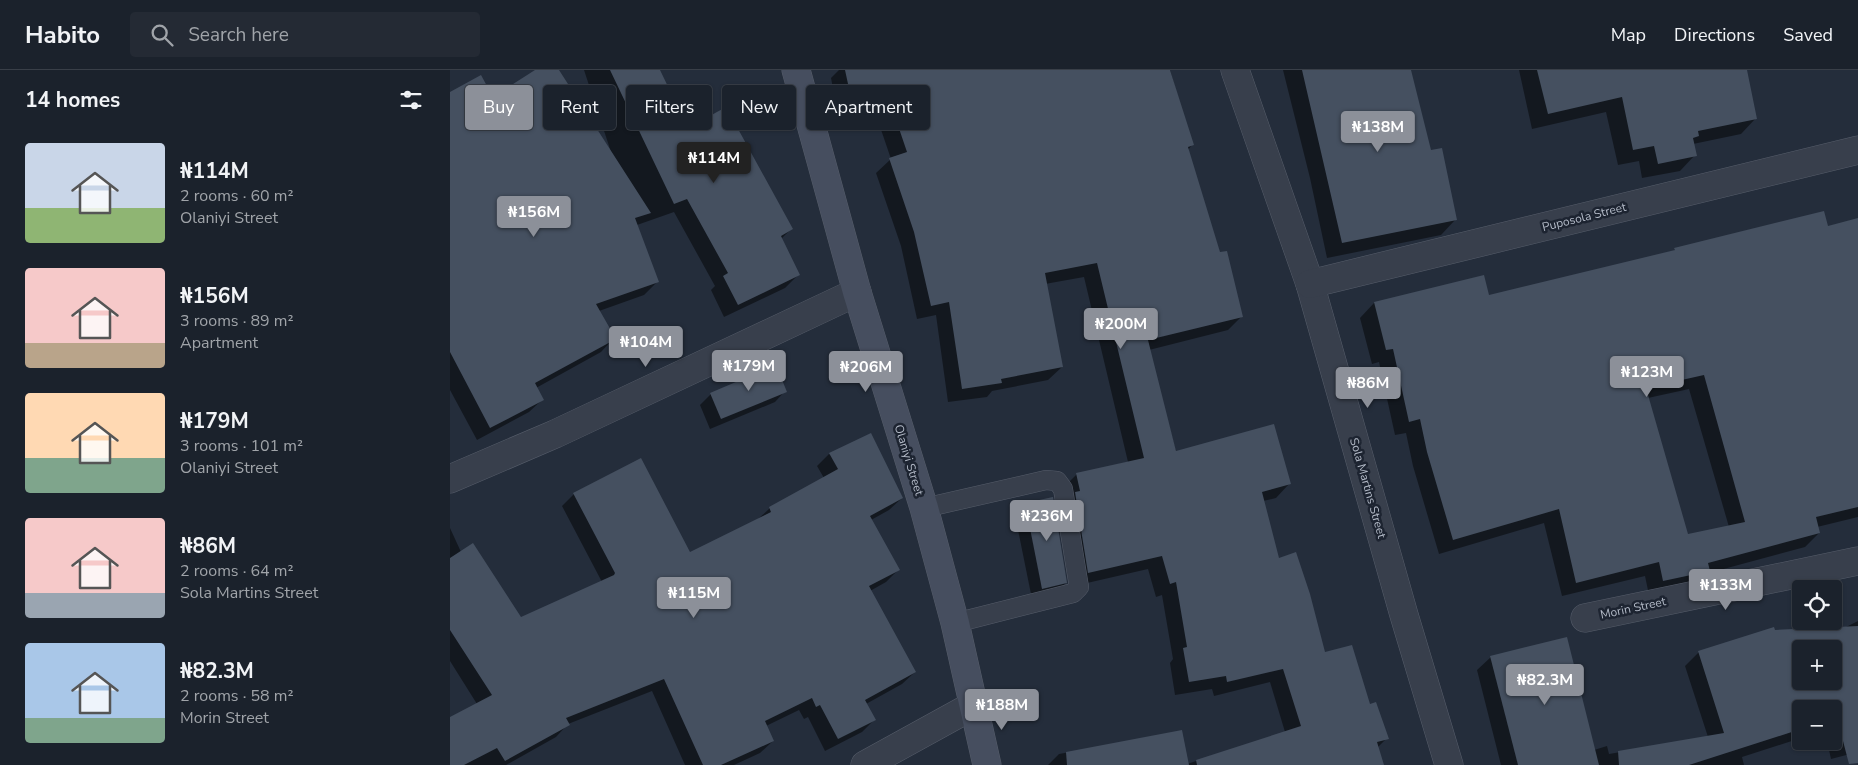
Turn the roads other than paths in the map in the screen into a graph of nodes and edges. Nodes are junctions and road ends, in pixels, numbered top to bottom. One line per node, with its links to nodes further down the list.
1 (796, 70): 5 (street, Olaniyi Street)
2 (1235, 70): 4 (street, Sola Martins Street)
3 (1858, 150): 4 (street, Puposola Street)
4 (1310, 284): 14 (street, Sola Martins Street)
5 (857, 292): 6 (street); 7 (street, Olaniyi Street)
6 (450, 479)
7 (924, 508): 10 (street, Olaniyi Street); 10 (lane)
8 (1858, 562): 9 (street, Morin Street)
9 (1585, 618)
10 (955, 623): 11 (street, Olaniyi Street)
11 (974, 705): 12 (street); 13 (street, Olaniyi Street)
12 (865, 765)
13 (987, 765)
14 (1450, 765)

